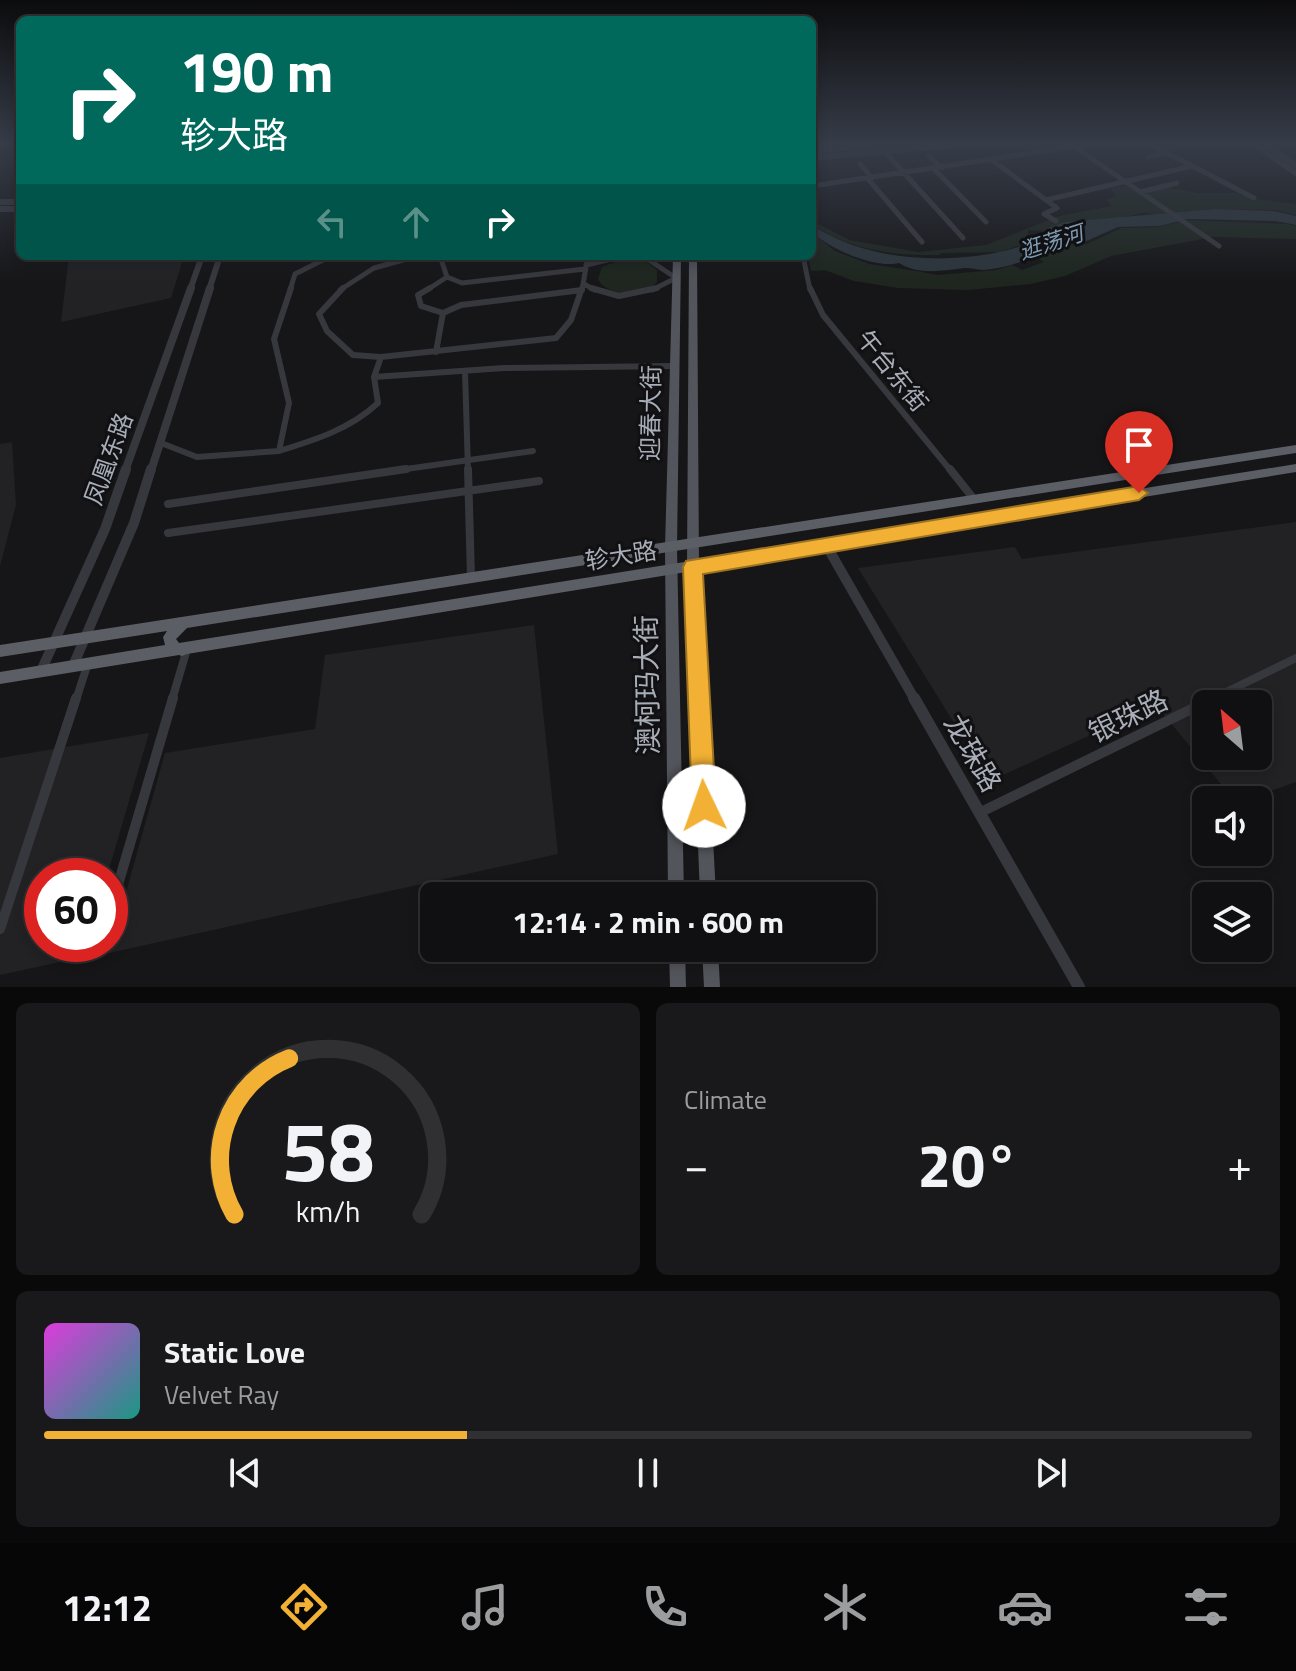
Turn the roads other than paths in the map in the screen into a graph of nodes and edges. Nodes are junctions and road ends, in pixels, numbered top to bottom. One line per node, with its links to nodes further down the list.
1 (880, 190): 15 (street)
2 (920, 190): 14 (street)
3 (955, 190): 13 (street)
4 (1030, 190): 11 (street)
5 (1091, 190): 11 (street)
6 (1137, 190): 9 (street)
7 (1148, 190): 9 (street)
8 (1239, 190): 10 (street)
9 (1140, 192): 16 (street)
10 (1254, 198)
11 (1046, 200): 12 (street)
12 (1056, 221)
13 (986, 222)
14 (963, 238)
15 (922, 242)
16 (1219, 246)
17 (201, 260): 57 (street, 凤凰东路)
18 (219, 260): 38 (street, 凤凰东路)
19 (323, 260): 40 (street)
20 (405, 260): 34 (street)
21 (441, 260): 29 (street)
22 (587, 260): 28 (street)
23 (610, 260): 28 (street)
24 (649, 260): 30 (street)
25 (677, 260): 30 (main road, 迎春大街)
26 (693, 260): 50 (main road, 迎春大街)
27 (804, 260): 46 (street, 午台东街)
28 (586, 267): 29 (street); 31 (street)
29 (447, 277): 32 (street)
30 (676, 278): 31 (street); 35 (main road, 迎春大街)
31 (583, 287): 32 (street); 33 (street)
32 (443, 313): 33 (street)
33 (436, 352): 34 (street)
34 (381, 357): 37 (street)
35 (673, 366): 36 (street); 51 (main road, 迎春大街)
36 (465, 371): 37 (street); 42 (street)
37 (374, 377): 40 (street)
38 (161, 443): 40 (street); 56 (street, 凤凰东路)
39 (1296, 449): 46 (highway, 轸大路)
40 (279, 451)
41 (533, 451): 42 (street)
42 (469, 459): 45 (street); 47 (street)
43 (1296, 468): 49 (highway, 轸大路)
44 (539, 481): 45 (street)
45 (470, 491): 48 (street); 54 (street)
46 (973, 498): 50 (highway, 轸大路)
47 (168, 504)
48 (168, 533)
49 (825, 543): 52 (highway, 轸大路); 65 (street, 龙珠路)
50 (693, 545): 51 (highway, 轸大路); 52 (main road, 迎春大街)
51 (671, 548): 53 (main road, 迎春大街); 54 (highway, 轸大路)
52 (693, 567): 53 (highway, 轸大路); 68 (main road, 澳柯玛大街)
53 (671, 570): 58 (highway, 轸大路); 67 (main road, 澳柯玛大街)
54 (471, 578): 55 (highway, 轸大路)
55 (186, 622): 56 (highway, 轸大路); 58 (highway)
56 (87, 638): 57 (highway, 轸大路); 62 (street, 凤凰东路)
57 (57, 642): 59 (highway, 轸大路); 63 (street, 凤凰东路)
58 (184, 649): 61 (highway, 轸大路); 66 (street)
59 (0, 651)
60 (1296, 658): 65 (street, 银珠路)
61 (88, 663): 62 (highway, 轸大路); 69 (street)
62 (73, 666): 63 (highway, 轸大路)
63 (41, 671): 64 (highway, 轸大路)
64 (0, 678)
65 (979, 813): 74 (street, 龙珠路)
66 (125, 858)
67 (676, 882)
68 (707, 882)
69 (0, 929)
70 (677, 962): 72 (main road)
71 (711, 962): 73 (main road)
72 (678, 987)
73 (712, 987)
74 (1079, 987)

